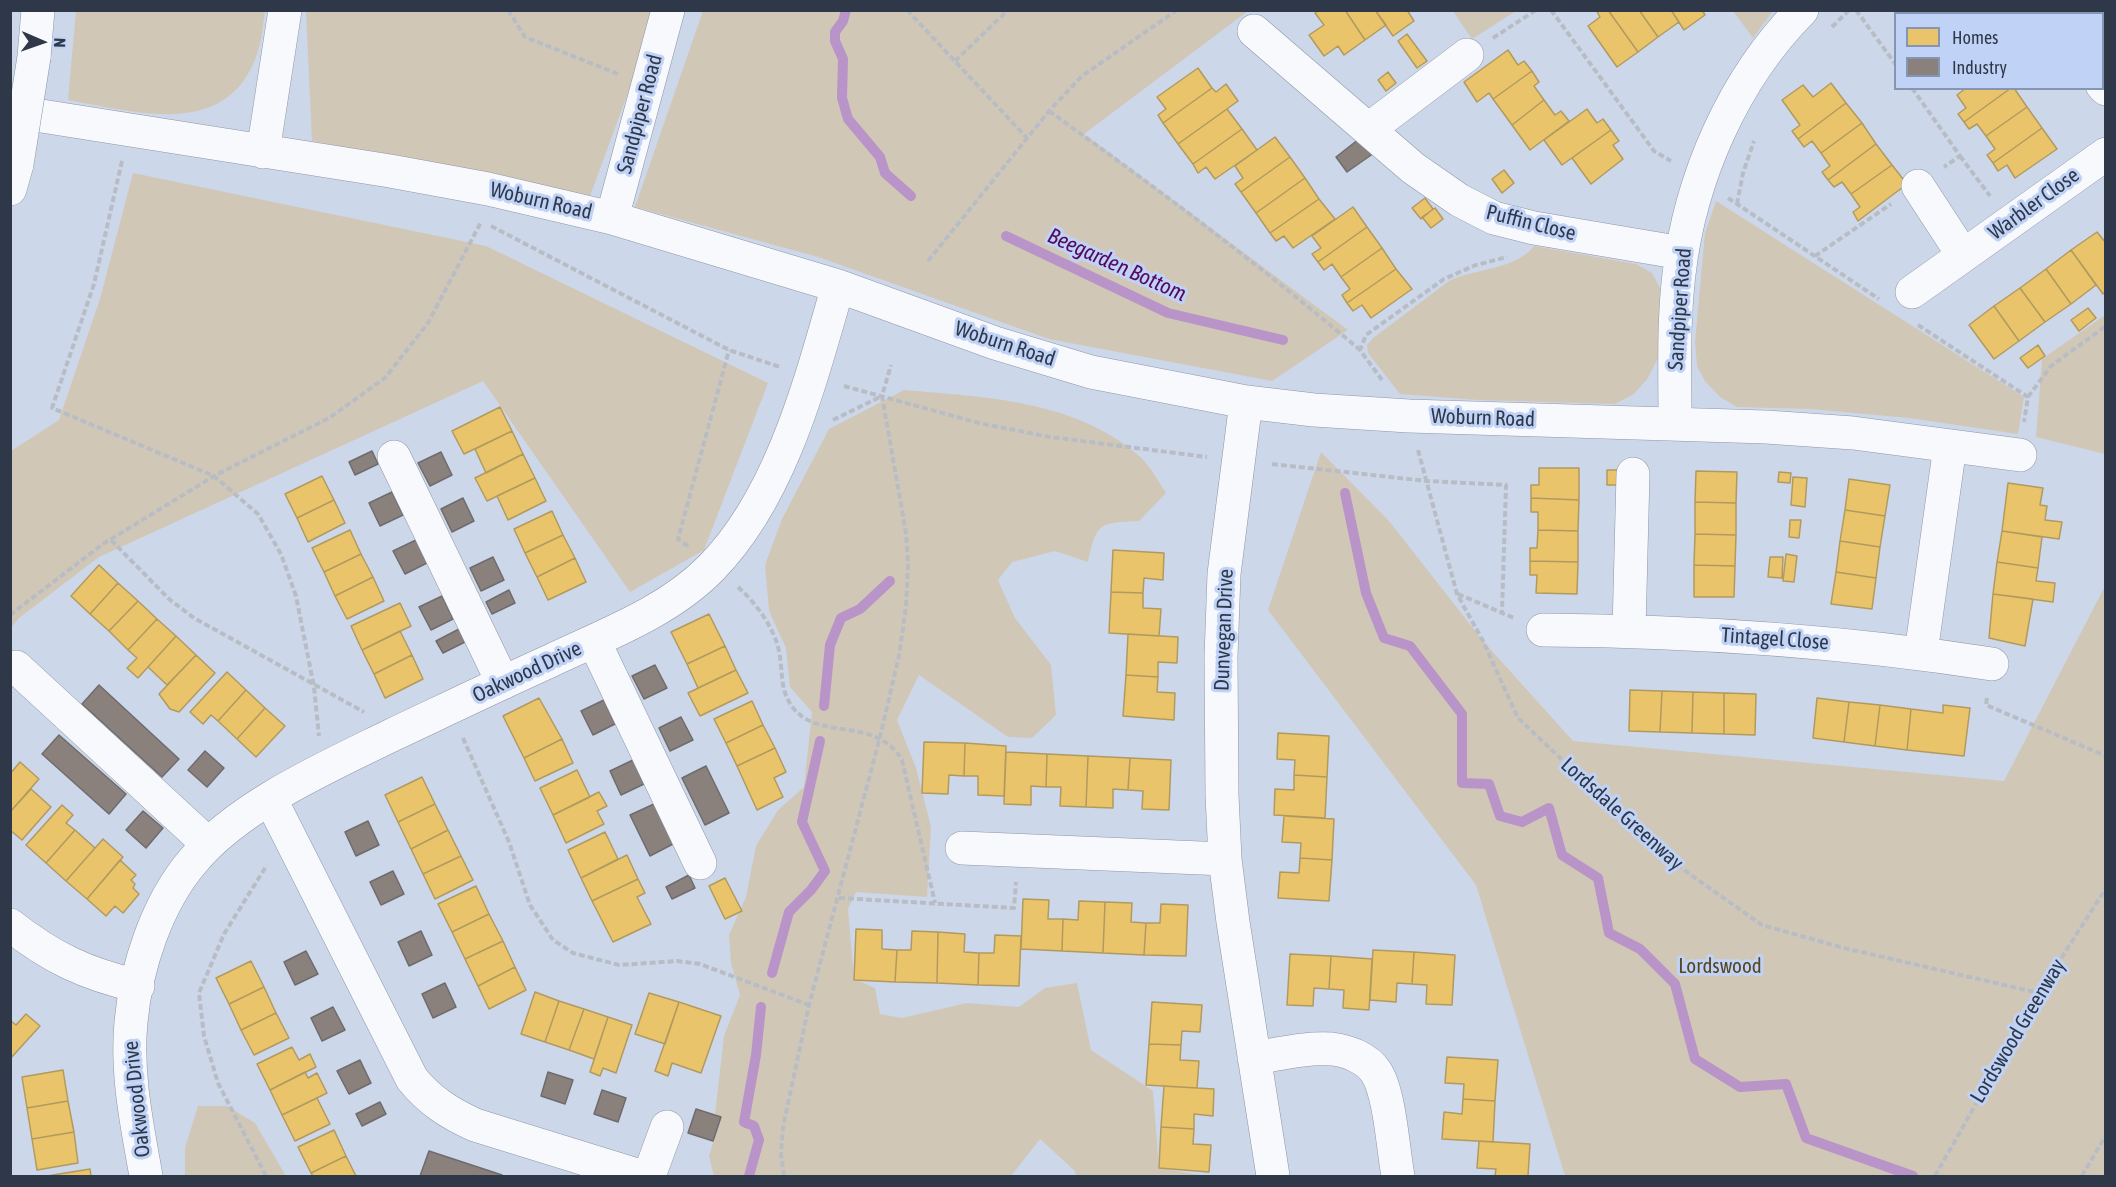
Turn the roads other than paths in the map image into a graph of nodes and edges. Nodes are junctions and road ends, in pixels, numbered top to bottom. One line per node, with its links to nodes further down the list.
1 (38, 10): 11 (street, bridge)
2 (285, 10): 9 (street)
3 (668, 10): 13 (street, Sandpiper Road)
4 (1802, 10): 14 (street, Sandpiper Road)
5 (1254, 32): 8 (street, Puffin Close)
6 (1467, 55): 8 (street)
7 (10, 111): 9 (street, Woburn Road)
8 (1370, 129): 14 (street, Puffin Close)
9 (263, 152): 13 (street, Woburn Road)
10 (2106, 154): 15 (street, Warbler Close)
11 (14, 176)
12 (1918, 186): 15 (street)
13 (612, 218): 16 (street, Woburn Road)
14 (1682, 252): 19 (street, Sandpiper Road)
15 (1964, 255): 17 (street, Warbler Close)
16 (838, 286): 18 (street, Woburn Road); 26 (street, Oakwood Drive)
17 (1902, 305)
18 (1246, 402): 19 (street, Woburn Road); 34 (street, Dunvegan Drive)
19 (1674, 424): 20 (street, Woburn Road)
20 (1950, 446): 21 (street, Woburn Road); 27 (street)
21 (2020, 455)
22 (394, 457): 30 (street)
23 (1633, 474): 25 (street)
24 (1543, 630): 25 (street, Tintagel Close)
25 (1629, 630): 27 (street, Tintagel Close)
26 (594, 641): 30 (street, Oakwood Drive); 35 (street)
27 (1921, 653): 28 (street, Tintagel Close)
28 (1992, 664)
29 (16, 667): 32 (street)
30 (503, 683): 31 (street, Oakwood Drive)
31 (270, 800): 32 (street, Oakwood Drive); 41 (street)
32 (208, 844): 37 (street, Oakwood Drive)
33 (962, 848): 34 (street)
34 (1225, 859): 38 (street, Dunvegan Drive)
35 (700, 863)
36 (10, 925): 37 (street)
37 (138, 986): 40 (street, Oakwood Drive)
38 (1254, 1058): 43 (street, Dunvegan Drive); 44 (street)
39 (667, 1127): 42 (street)
40 (146, 1176)
41 (640, 1176)
42 (649, 1176)
43 (1273, 1176)
44 (1398, 1176)

